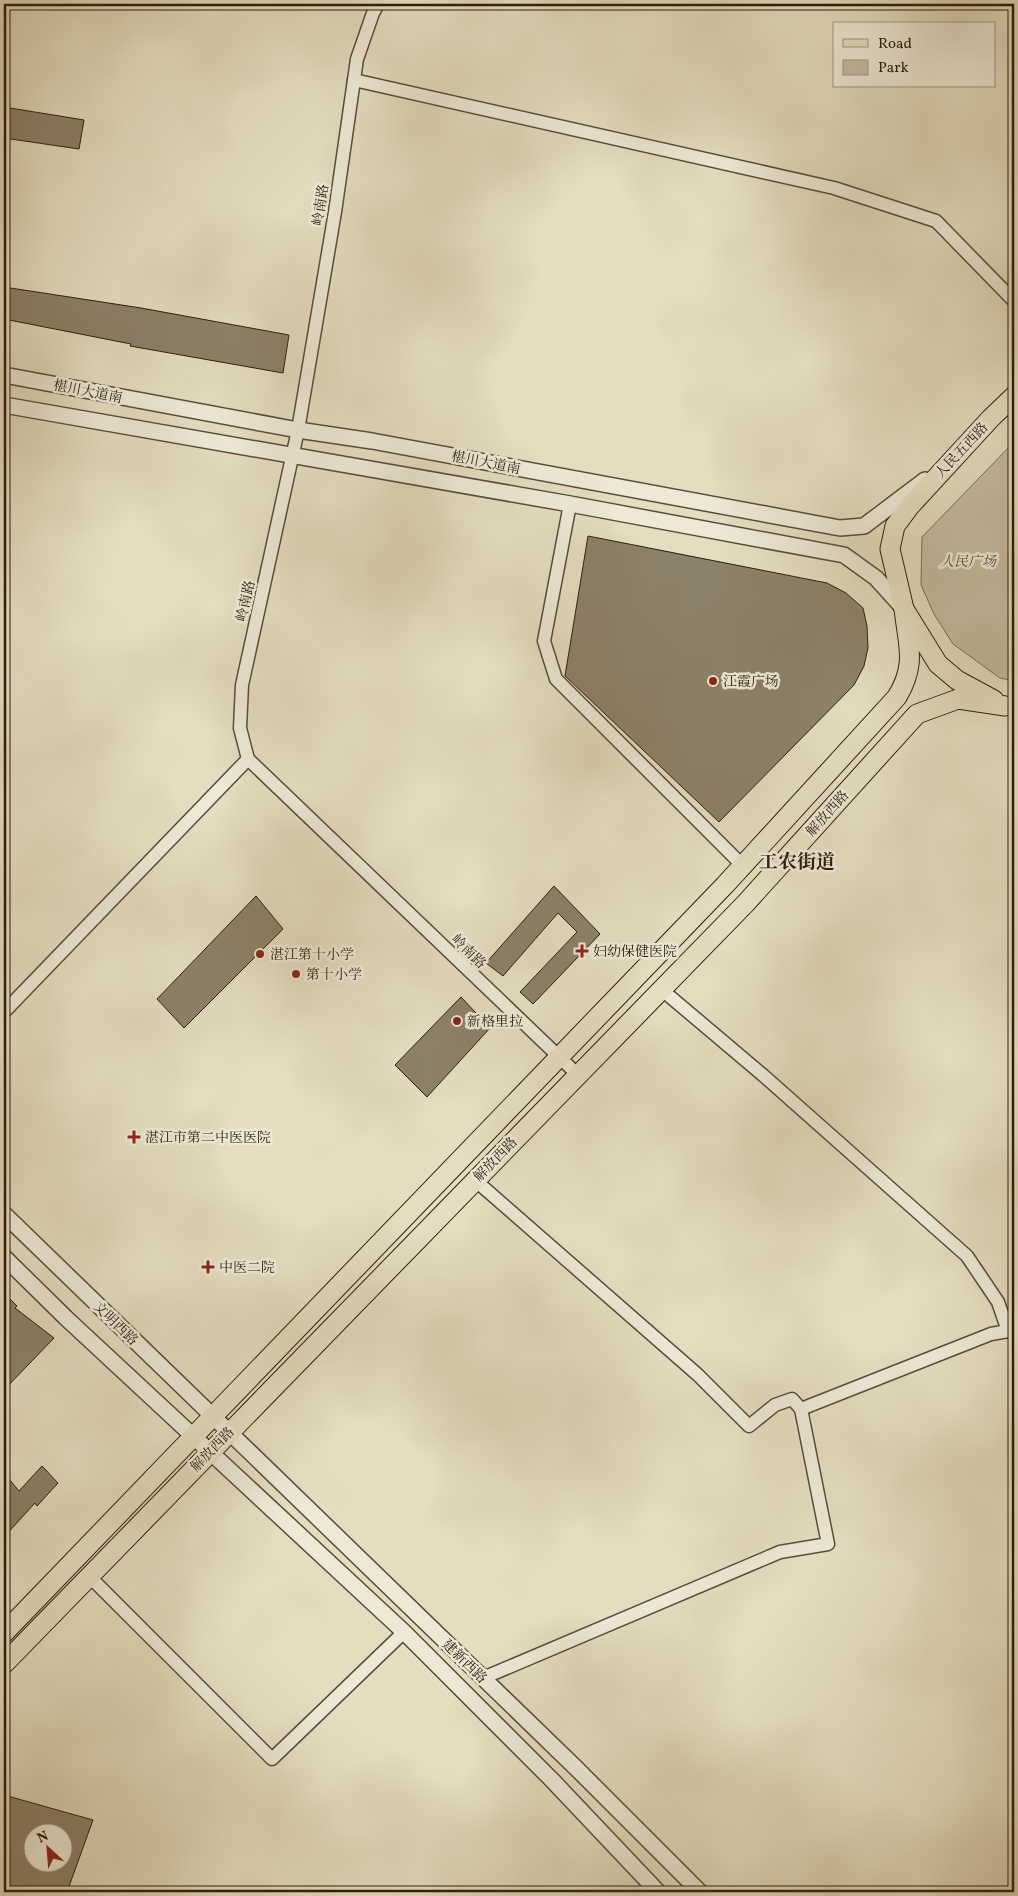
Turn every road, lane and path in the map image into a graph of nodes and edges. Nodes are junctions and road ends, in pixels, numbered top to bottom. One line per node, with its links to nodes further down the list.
1 (378, 4): 2 (street, 岭南路)
2 (354, 80): 3 (street); 8 (street, 岭南路)
3 (1014, 301)
4 (4, 375): 8 (street, 椹川大道南)
5 (1014, 396): 7 (main road, 人民五西路)
6 (4, 404): 9 (street, 椹川大道南)
7 (991, 418): 10 (street); 12 (main road, 人民五西路)
8 (298, 430): 9 (street, 岭南路); 10 (street, 椹川大道南)
9 (294, 454): 11 (street, 椹川大道南); 14 (street, 岭南路)
10 (947, 461)
11 (570, 504): 12 (street, 椹川大道南); 15 (street)
12 (904, 609): 13 (main road); 15 (main road, 解放西路)
13 (1011, 707): 16 (main road, 解放西路)
14 (248, 759): 17 (street); 18 (street, 岭南路)
15 (743, 866): 18 (main road, 解放西路)
16 (661, 989): 19 (main road, 解放西路); 23 (street)
17 (4, 1012)
18 (559, 1058): 19 (street, 岭南路); 25 (main road, 解放西路)
19 (578, 1075): 20 (main road, 解放西路)
20 (475, 1180): 24 (street); 26 (main road, 解放西路)
21 (4, 1214): 25 (street, 文明西路)
22 (4, 1257): 27 (street)
23 (1011, 1331): 24 (street)
24 (801, 1409): 33 (street)
25 (213, 1416): 26 (street, 文明西路); 27 (main road, 解放西路)
26 (229, 1432): 28 (main road, 解放西路); 33 (street, 建新西路)
27 (194, 1437): 28 (street); 31 (main road, 解放西路)
28 (209, 1452): 30 (street, 建新西路); 32 (main road, 解放西路)
29 (94, 1581): 30 (street)
30 (404, 1632): 34 (street, 建新西路)
31 (4, 1633)
32 (4, 1664)
33 (483, 1678): 35 (street, 建新西路)
34 (658, 1892)
35 (700, 1892)

